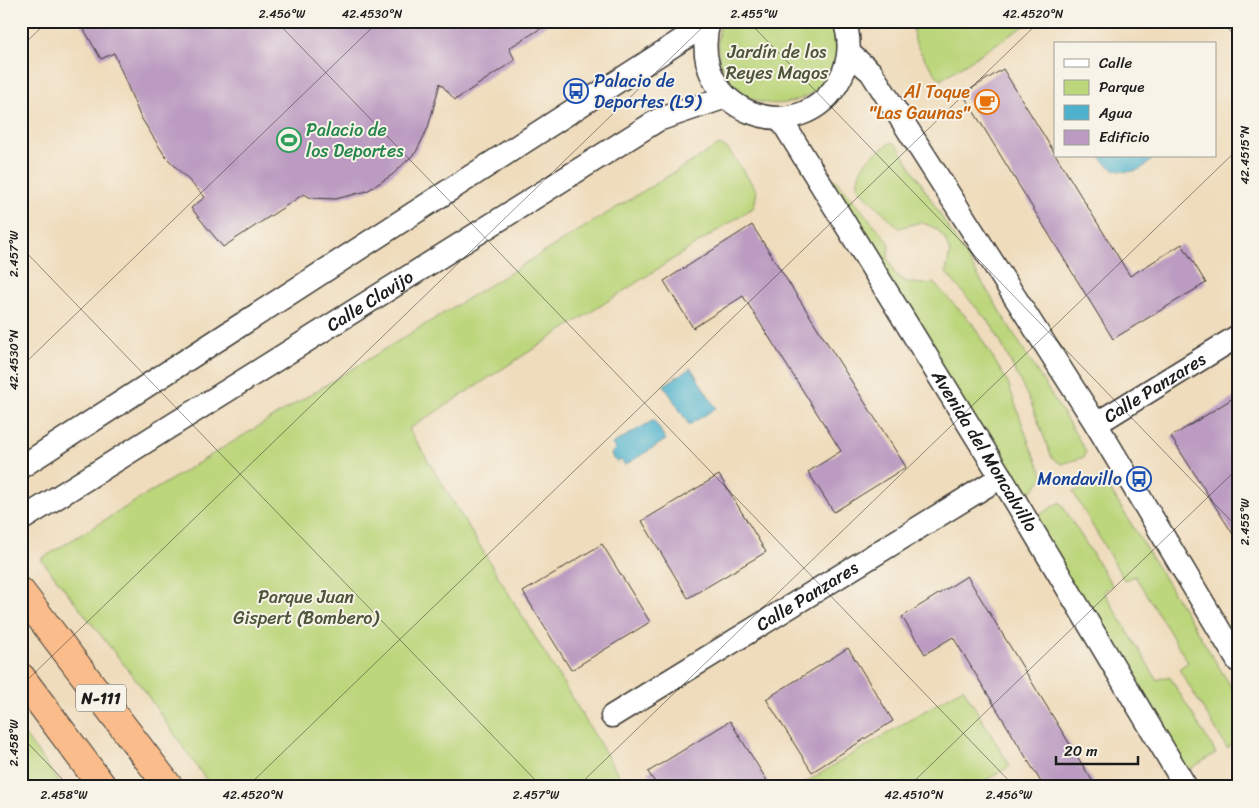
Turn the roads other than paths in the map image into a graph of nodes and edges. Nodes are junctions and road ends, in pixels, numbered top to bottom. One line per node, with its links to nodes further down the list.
1 (844, 21): 3 (street)
2 (709, 22): 4 (street); 8 (street)
3 (848, 53): 5 (street); 7 (street)
4 (726, 97): 5 (street); 10 (street, Calle Clavijo)
5 (780, 118): 9 (street, Avenida del Moncalvillo)
6 (1238, 336): 7 (street, Calle Panzares)
7 (1096, 424): 12 (street)
8 (21, 467)
9 (1002, 477): 14 (street, Calle Panzares); 17 (street, Avenida del Moncalvillo)
10 (21, 520)
11 (28, 601): 16 (highway, N-111)
12 (1238, 661)
13 (21, 677): 15 (highway, N-111)
14 (612, 716)
15 (103, 787)
16 (169, 787)
17 (1186, 787)

